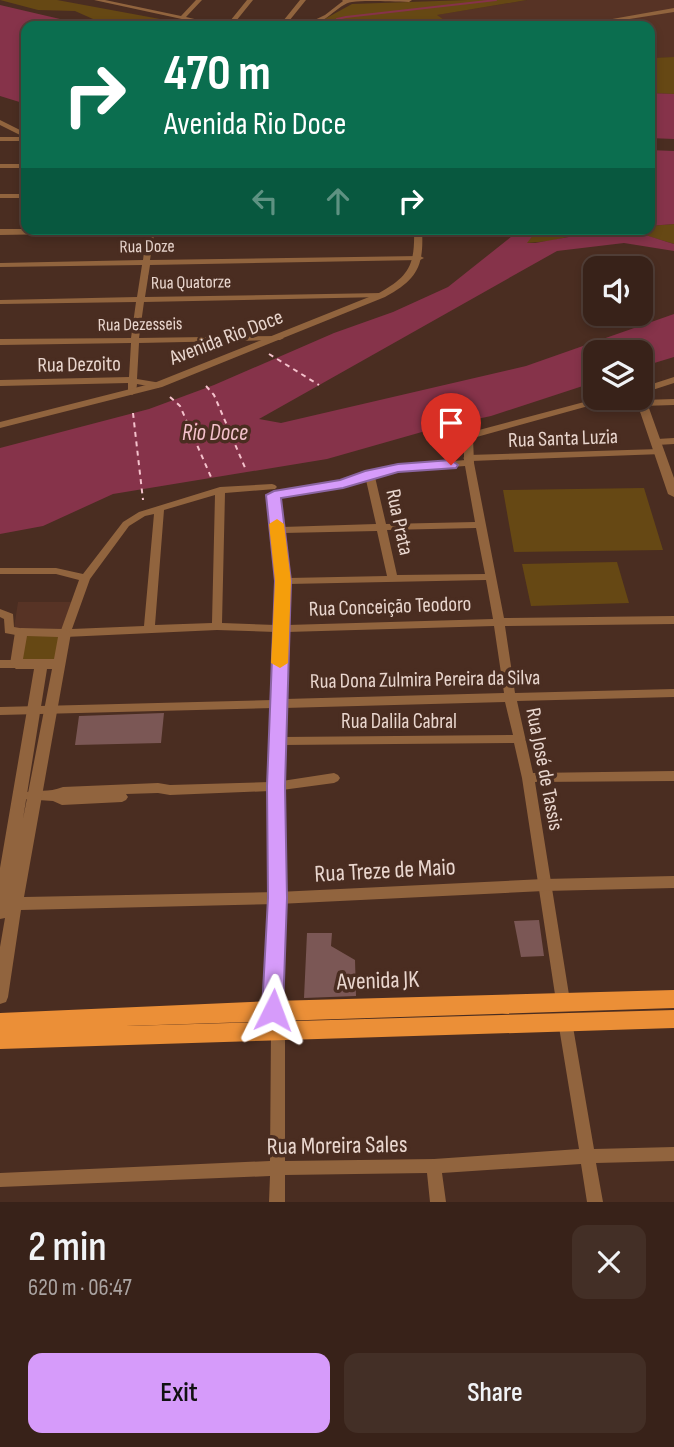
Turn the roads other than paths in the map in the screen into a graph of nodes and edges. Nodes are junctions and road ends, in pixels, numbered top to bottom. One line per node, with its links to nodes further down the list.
1 (97, 0): 9 (street)
2 (148, 0): 9 (street)
3 (199, 0): 11 (street)
4 (250, 0): 13 (street)
5 (303, 0): 14 (street)
6 (347, 0): 7 (street); 15 (street)
7 (399, 0): 8 (street)
8 (410, 0)
9 (140, 8): 11 (street)
10 (674, 10): 16 (street)
11 (183, 18): 12 (street)
12 (197, 21)
13 (233, 21)
14 (286, 21)
15 (316, 21)
16 (604, 21)
17 (0, 122): 18 (street)
18 (21, 134)
19 (21, 137): 20 (street)
20 (0, 139)
21 (0, 166): 22 (street)
22 (21, 166)
23 (0, 196): 24 (street)
24 (21, 196)
25 (0, 232): 26 (street)
26 (21, 232)
27 (150, 235): 30 (street)
28 (418, 235): 29 (street)
29 (420, 258): 30 (street, Rua Doze); 32 (street, Avenida Rio Doce)
30 (145, 262): 31 (street, Rua Doze); 33 (street)
31 (0, 265)
32 (382, 295): 33 (street, Rua Quatorze); 35 (street, Avenida Rio Doce)
33 (141, 299): 34 (street, Rua Quatorze); 36 (street)
34 (0, 302)
35 (280, 338): 36 (street, Rua Dezesseis); 41 (street, Avenida Rio Doce)
36 (135, 339): 37 (street, Rua Dezesseis); 38 (street)
37 (0, 342)
38 (131, 380): 40 (street, Rua Dezoito); 41 (street, Rua Dezoito); 43 (street)
39 (674, 380): 42 (street)
40 (0, 383)
41 (158, 384): 43 (street, Avenida Rio Doce)
42 (653, 387)
43 (132, 392): 48 (street, Avenida Rio Doce)
44 (653, 401): 45 (street)
45 (674, 402)
46 (583, 406): 51 (street)
47 (645, 410): 50 (street)
48 (0, 425)
49 (674, 441): 50 (street, Rua Santa Luzia)
50 (658, 447): 51 (street, Rua Santa Luzia); 55 (street)
51 (469, 460): 52 (street); 57 (street, Rua José de Tassis)
52 (370, 474): 54 (street); 58 (street, Rua Prata)
53 (220, 491): 54 (street); 56 (street); 68 (street)
54 (277, 491): 59 (street)
55 (674, 494)
56 (159, 510): 62 (street); 69 (street)
57 (480, 525): 58 (street); 61 (street, Rua José de Tassis)
58 (380, 526): 59 (street); 63 (street, Rua Prata)
59 (278, 530): 64 (street)
60 (0, 571): 62 (street)
61 (489, 577): 63 (street); 67 (street, Rua José de Tassis)
62 (85, 578): 72 (street)
63 (393, 579): 64 (street)
64 (283, 581): 70 (street)
65 (0, 613): 71 (street)
66 (674, 620): 67 (street, Rua Conceição Teodoro)
67 (499, 622): 70 (street, Rua Conceição Teodoro); 78 (street, Rua José de Tassis)
68 (217, 626): 69 (street, Rua Conceição Teodoro); 70 (street, Rua Conceição Teodoro)
69 (149, 629): 72 (street, Rua Conceição Teodoro)
70 (281, 629): 79 (street)
71 (21, 632): 72 (street); 74 (street)
72 (65, 632): 76 (street)
73 (0, 664): 74 (street)
74 (16, 664): 75 (street)
75 (41, 664): 76 (street); 82 (street)
76 (59, 664): 80 (street)
77 (674, 693): 78 (street, Rua Dona Zulmira Pereira da Silva)
78 (510, 697): 79 (street, Rua Dona Zulmira Pereira da Silva); 83 (street, Rua José de Tassis)
79 (278, 702): 80 (street, Rua Dona Zulmira Pereira da Silva); 84 (street)
80 (51, 710): 82 (street, Rua Dona Zulmira Pereira da Silva); 90 (street)
81 (0, 711): 82 (street, Rua Dona Zulmira Pereira da Silva)
82 (35, 711): 89 (street)
83 (520, 739): 84 (street, Rua Dalila Cabral); 87 (street, Rua José de Tassis)
84 (278, 741): 88 (street)
85 (674, 776): 87 (street)
86 (334, 778): 88 (street)
87 (528, 778): 93 (street, Rua José de Tassis)
88 (276, 786): 90 (street); 94 (street)
89 (20, 796): 90 (street); 91 (street)
90 (36, 796): 91 (street)
91 (8, 857): 95 (street); 95 (street)
92 (674, 882): 93 (street, Rua Treze de Maio)
93 (544, 885): 94 (street, Rua Treze de Maio); 98 (street, Rua José de Tassis)
94 (278, 898): 95 (street, Rua Treze de Maio); 100 (street)
95 (5, 907): 96 (street)
96 (0, 997)
97 (674, 999): 98 (main road)
98 (564, 1011): 99 (main road); 100 (main road); 104 (street, Rua José de Tassis)
99 (674, 1019)
100 (275, 1020): 101 (main road); 102 (main road); 106 (street)
101 (0, 1022)
102 (0, 1039)
103 (674, 1154): 104 (street, Rua Moreira Sales)
104 (586, 1156): 105 (street, Rua Moreira Sales); 110 (street, Rua José de Tassis)
105 (435, 1166): 106 (street, Rua Moreira Sales); 109 (street)
106 (278, 1168): 107 (street, Rua Moreira Sales); 108 (street)
107 (0, 1180)
108 (277, 1202)
109 (438, 1202)
110 (595, 1202)

